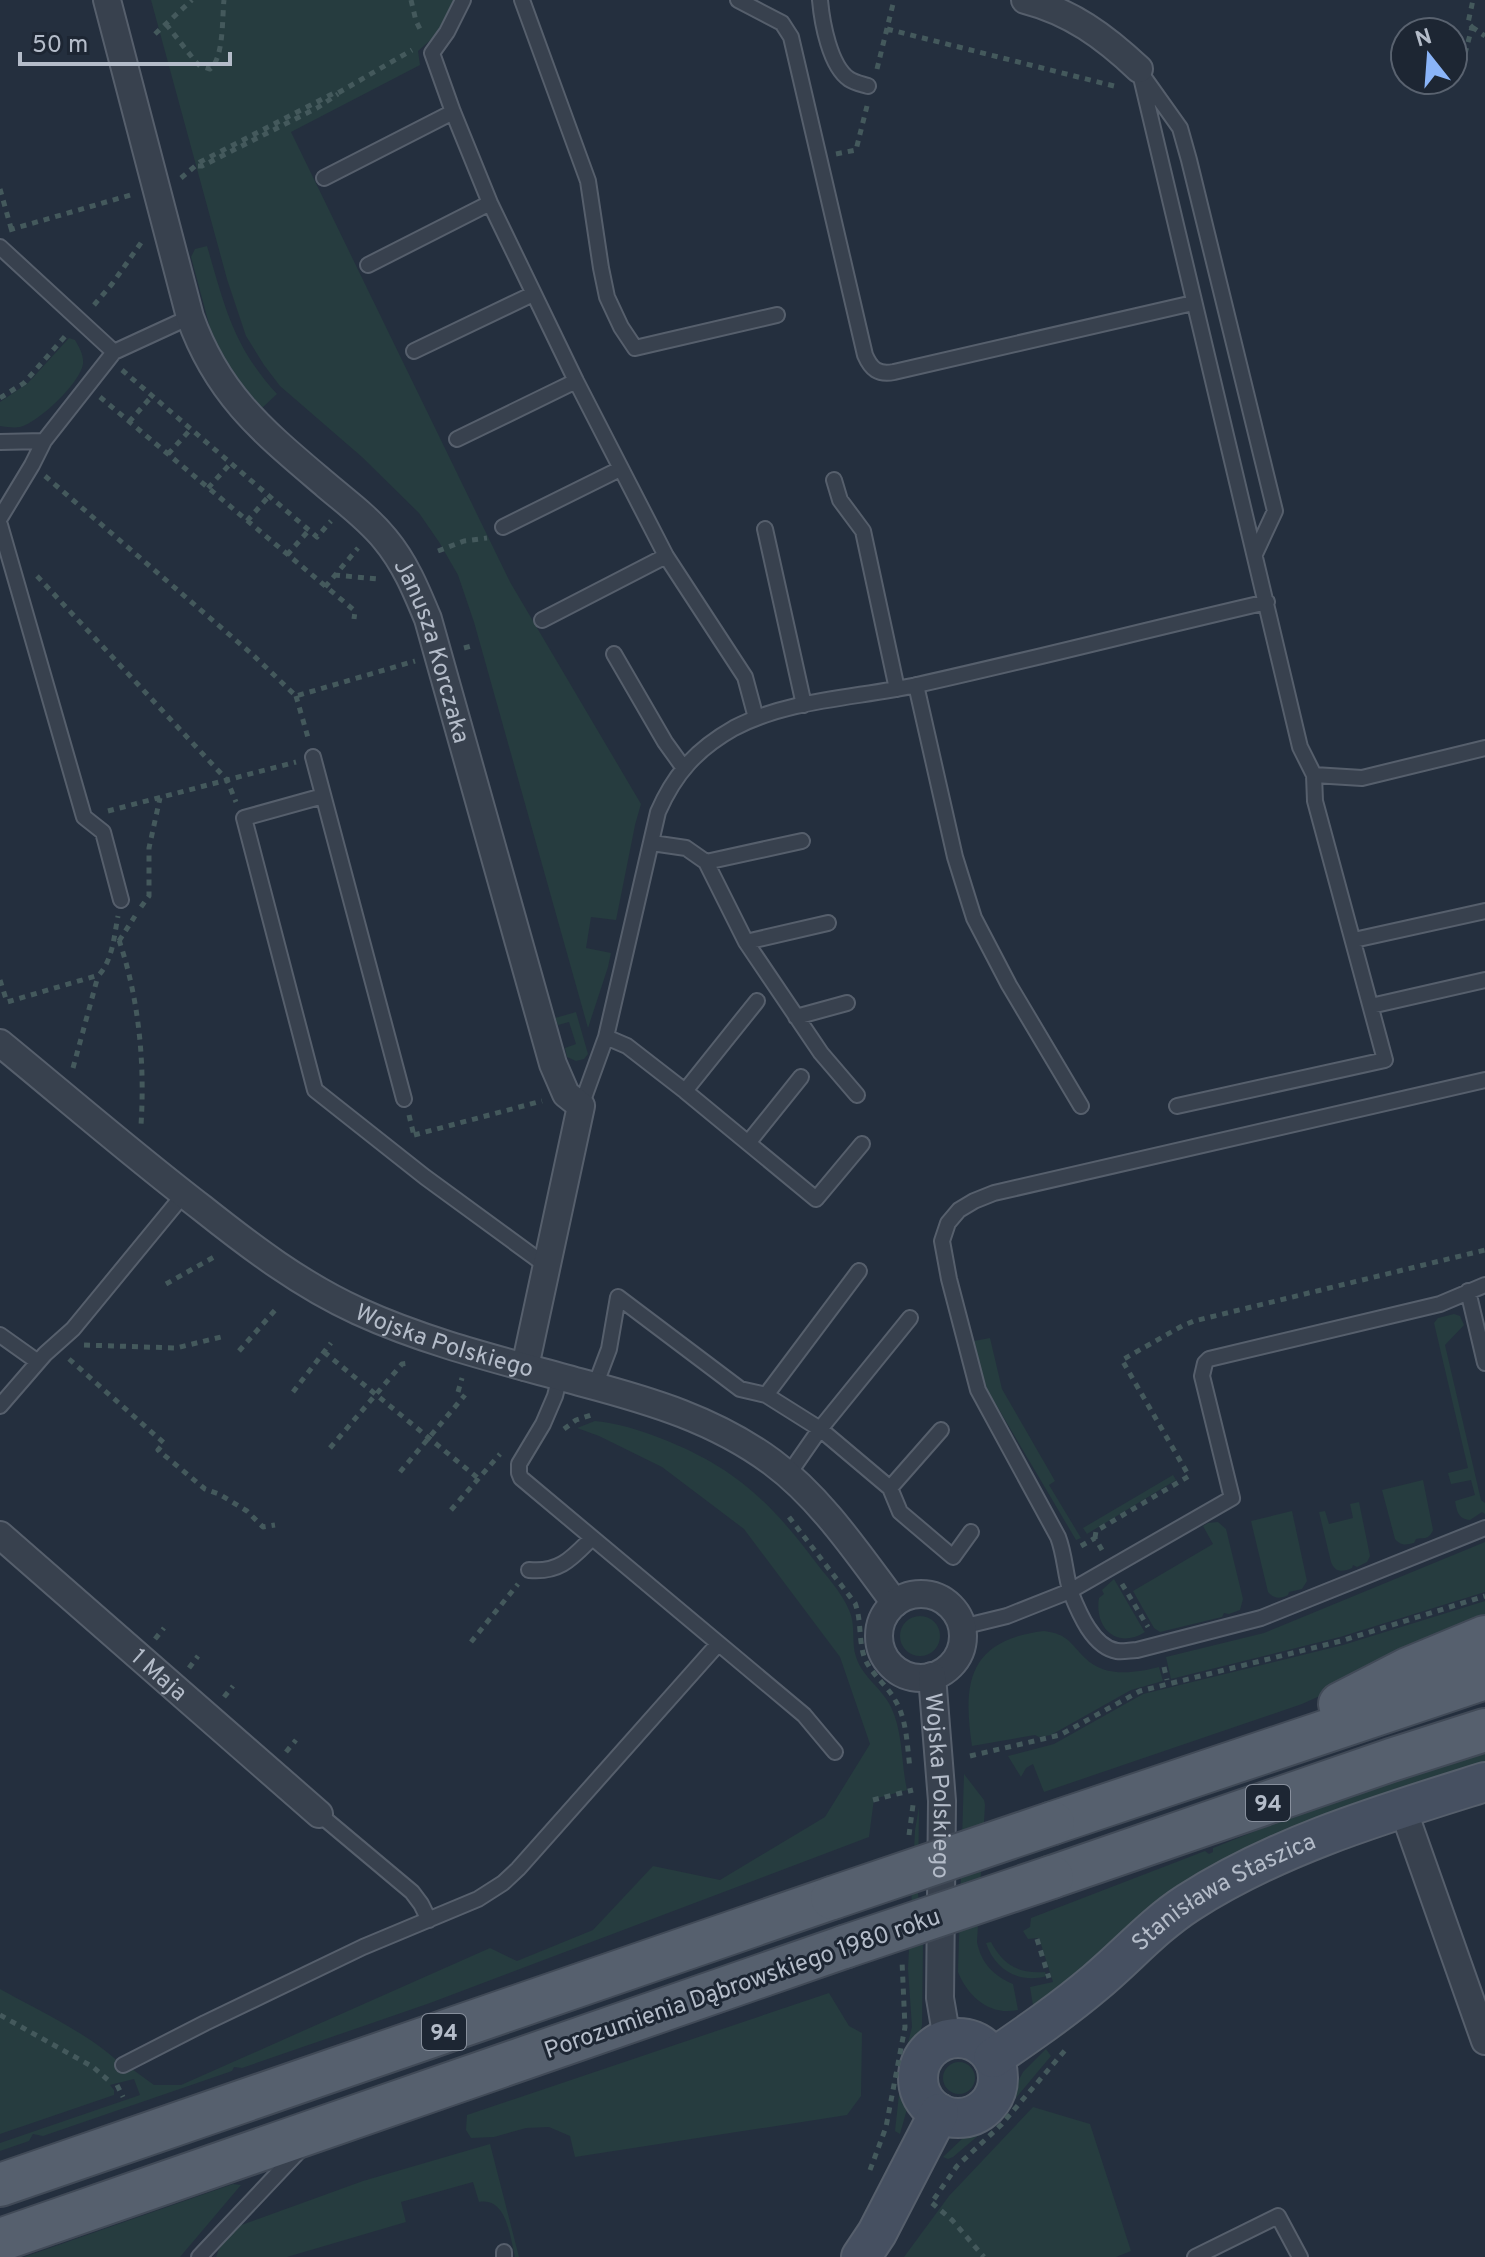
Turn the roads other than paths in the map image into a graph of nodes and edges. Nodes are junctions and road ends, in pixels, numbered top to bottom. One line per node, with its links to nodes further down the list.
1 (107, 0): 17 (street, Janusza Korczaka)
2 (463, 0): 9 (lane)
3 (522, 0): 16 (lane)
4 (738, 0): 15 (lane)
5 (820, 0): 8 (lane)
6 (1025, 0): 7 (street)
7 (1141, 81): 15 (lane); 30 (lane)
8 (868, 86)
9 (453, 112): 10 (lane); 11 (lane)
10 (324, 178)
11 (490, 203): 13 (lane); 14 (lane)
12 (0, 247): 19 (lane)
13 (368, 265)
14 (533, 294): 18 (lane); 20 (lane)
15 (1193, 303): 30 (lane)
16 (777, 315)
17 (190, 317): 19 (lane); 64 (street, Janusza Korczaka)
18 (414, 351)
19 (111, 356): 22 (lane)
20 (576, 381): 21 (lane); 24 (lane)
21 (457, 439)
22 (44, 441): 23 (lane); 26 (lane)
23 (0, 442)
24 (620, 469): 28 (lane); 31 (lane)
25 (834, 480): 36 (lane)
26 (0, 518)
27 (0, 525): 47 (lane)
28 (503, 527)
29 (765, 529): 37 (lane)
30 (1255, 554): 32 (lane)
31 (666, 556): 33 (lane); 38 (lane)
32 (1267, 602): 35 (lane); 42 (lane)
33 (542, 620)
34 (614, 654): 41 (lane)
35 (916, 685): 36 (lane); 65 (lane)
36 (897, 689): 37 (lane)
37 (804, 705): 38 (lane)
38 (756, 718): 41 (lane)
39 (1485, 748): 42 (lane)
40 (313, 757): 43 (lane)
41 (683, 767): 45 (lane)
42 (1314, 775): 50 (lane)
43 (323, 796): 63 (lane); 70 (lane)
44 (802, 841): 46 (lane)
45 (652, 843): 46 (lane); 57 (lane)
46 (706, 862): 51 (lane)
47 (121, 900)
48 (1485, 911): 50 (lane)
49 (828, 923): 51 (lane)
50 (1354, 940): 55 (lane)
51 (746, 942): 56 (lane)
52 (1485, 980): 55 (lane)
53 (757, 1001): 61 (lane)
54 (847, 1003): 56 (lane)
55 (1371, 1006): 66 (lane)
56 (796, 1017): 62 (lane)
57 (606, 1037): 61 (lane); 64 (lane)
58 (0, 1043): 69 (street, Wojska Polskiego)
59 (801, 1077): 67 (lane)
60 (1485, 1080): 93 (lane)
61 (685, 1091): 67 (lane)
62 (857, 1095)
63 (404, 1099)
64 (581, 1106): 70 (street)
65 (1081, 1106)
66 (1177, 1106)
67 (748, 1143): 68 (lane)
68 (862, 1144)
69 (184, 1194): 77 (lane); 79 (street, Wojska Polskiego)
70 (548, 1267): 79 (street)
71 (859, 1271): 82 (lane)
72 (1485, 1285): 73 (lane)
73 (1468, 1291): 74 (lane); 93 (lane)
74 (1479, 1313): 78 (lane)
75 (910, 1318): 84 (lane)
76 (0, 1335): 77 (lane)
77 (38, 1362): 83 (lane)
78 (1485, 1363)
79 (525, 1367): 80 (street, Wojska Polskiego)
80 (560, 1376): 81 (street, Wojska Polskiego); 91 (lane)
81 (595, 1386): 82 (lane); 86 (street, Wojska Polskiego)
82 (766, 1395): 84 (lane)
83 (0, 1406)
84 (820, 1429): 86 (lane); 87 (lane)
85 (941, 1430): 87 (lane)
86 (788, 1475): 94 (street, Wojska Polskiego)
87 (890, 1488): 89 (lane)
88 (1485, 1528): 93 (lane)
89 (971, 1532)
90 (0, 1535): 105 (street, 1 Maja)
91 (592, 1538): 92 (lane); 97 (lane)
92 (529, 1570)
93 (1070, 1591): 95 (lane)
94 (895, 1603): 95 (street); 98 (street)
95 (962, 1627): 98 (street)
96 (1485, 1637): 102 (main road)
97 (718, 1644): 101 (lane); 106 (lane)
98 (932, 1676): 107 (street, Wojska Polskiego)
99 (1485, 1678): 102 (main road, Porozumienia Dąbrowskiego 1980 roku / 94)
100 (1485, 1730): 112 (main road, Porozumienia Dąbrowskiego 1980 roku / 94, bridge)
101 (835, 1752)
102 (1265, 1752): 113 (main road, Porozumienia Dąbrowskiego 1980 roku / 94, bridge)
103 (1485, 1782): 104 (street, Stanisława Staszica)
104 (1403, 1809): 108 (street); 109 (street, Stanisława Staszica)
105 (319, 1814): 106 (lane)
106 (429, 1920): 110 (lane)
107 (947, 2039): 109 (street); 111 (street)
108 (1485, 2041)
109 (993, 2058): 111 (street)
110 (123, 2065)
111 (939, 2113): 116 (street)
112 (323, 2127): 114 (main road, Porozumienia Dąbrowskiego 1980 roku / 94); 115 (lane)
113 (0, 2185)
114 (0, 2240)
115 (199, 2257)
116 (861, 2257)
117 (1195, 2257): 118 (lane)
118 (1300, 2257)

